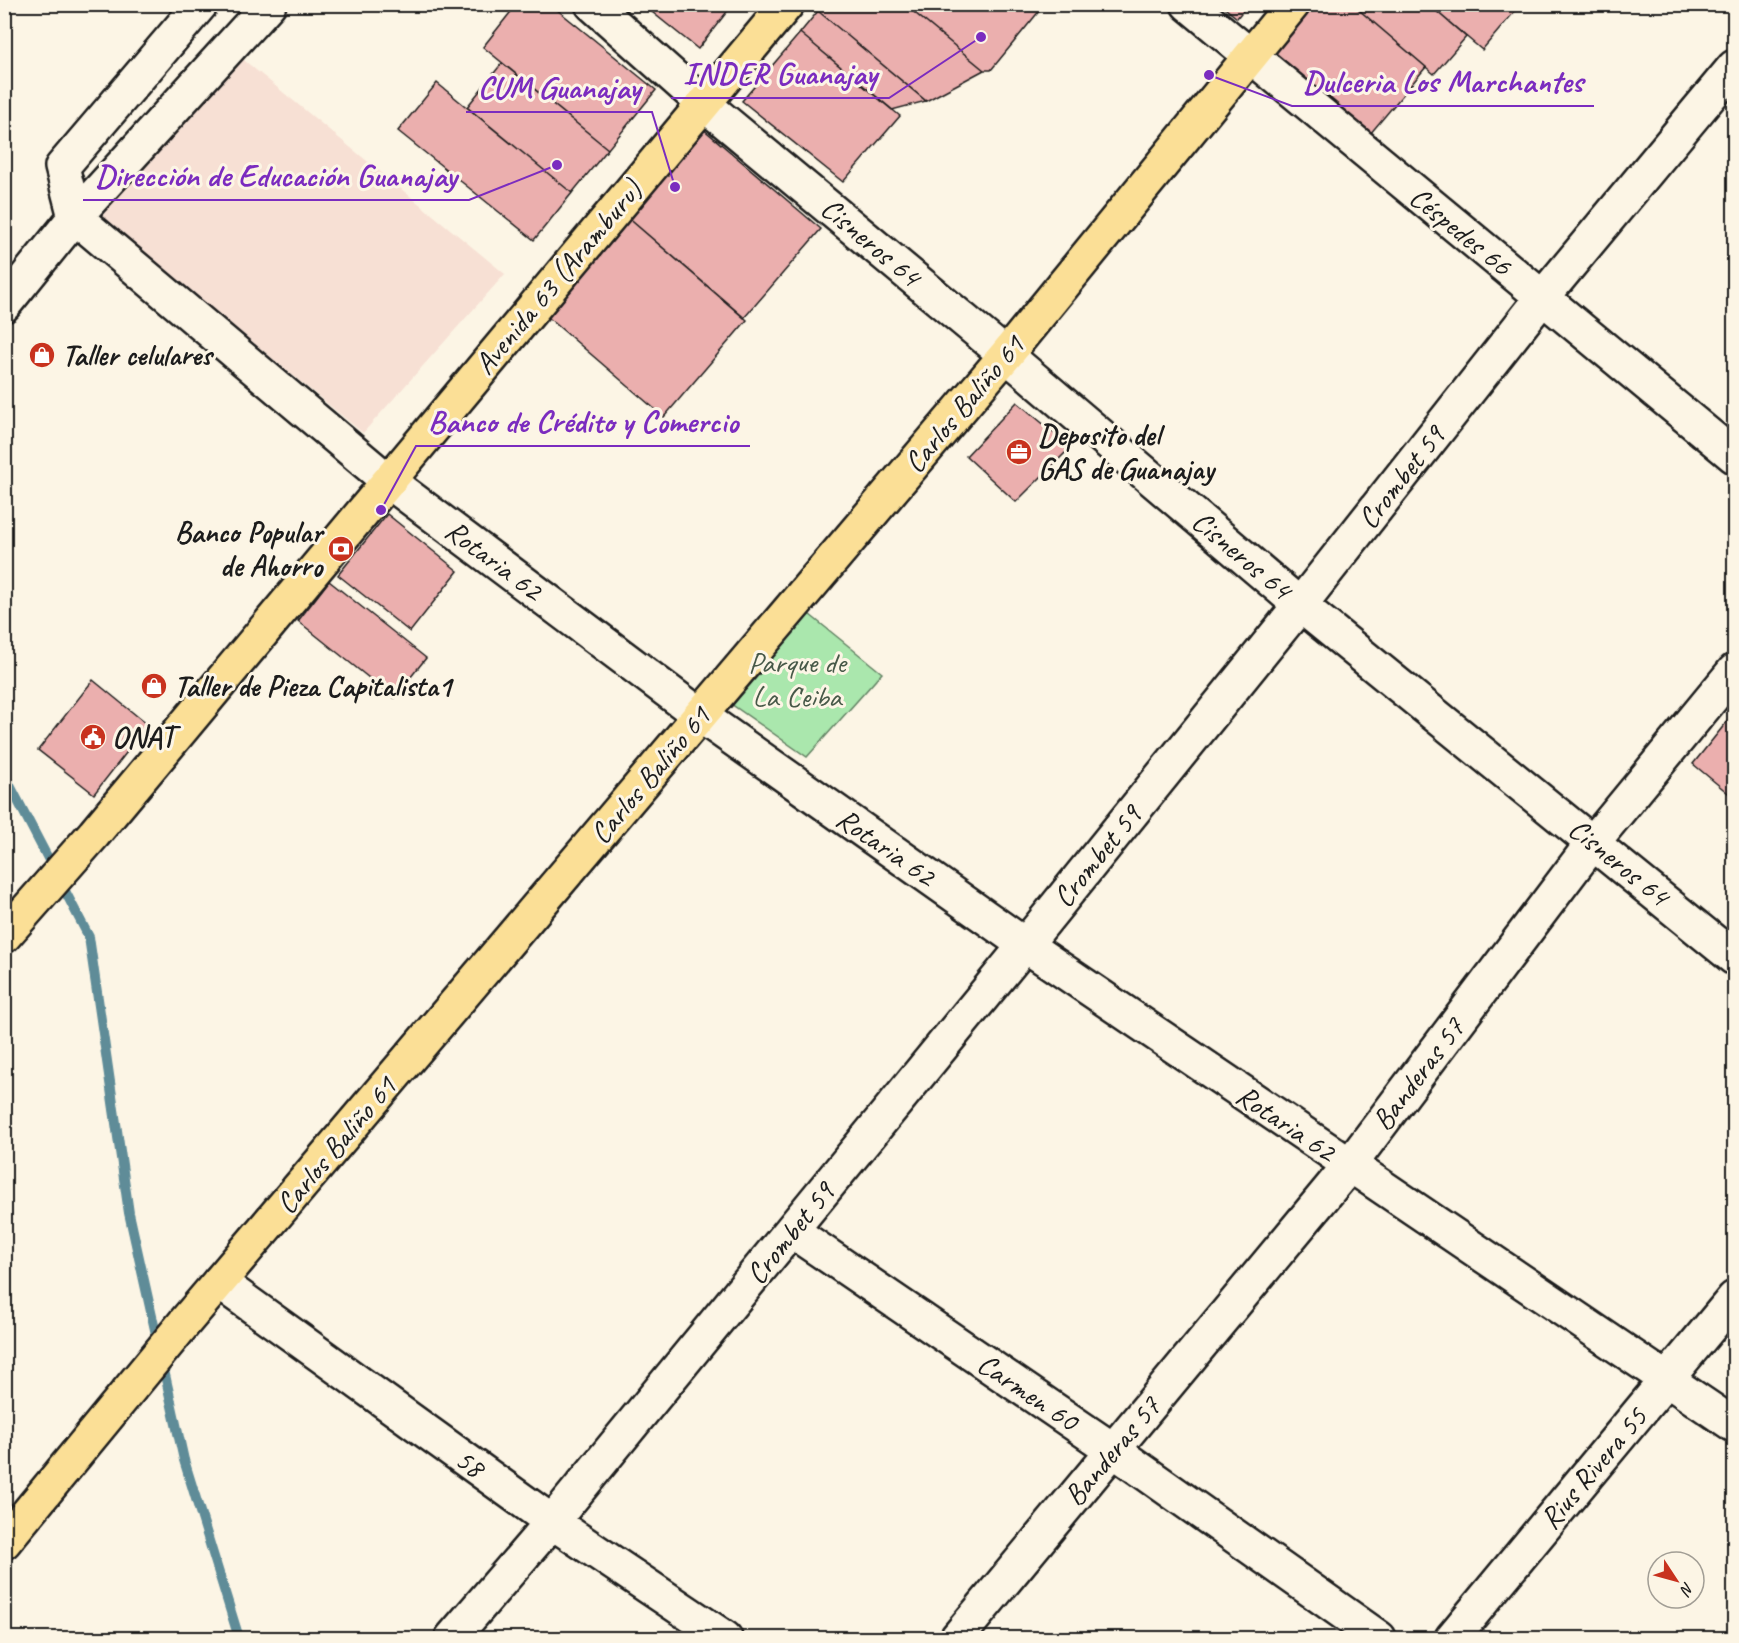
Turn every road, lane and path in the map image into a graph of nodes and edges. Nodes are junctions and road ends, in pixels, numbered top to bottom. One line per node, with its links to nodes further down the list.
1 (201, 4): 10 (street)
2 (269, 4): 10 (street)
3 (592, 4): 9 (street, Cisneros 64)
4 (787, 4): 9 (main road, Avenida 63 (Aramburu))
5 (1188, 4): 7 (street, Céspedes 66)
6 (1293, 4): 7 (main road, Carlos Baliño 61)
7 (1250, 58): 11 (street, Céspedes 66); 13 (main road, Carlos Baliño 61)
8 (1734, 67): 11 (street, Crombet 59)
9 (704, 104): 13 (street, Cisneros 64); 15 (main road, Avenida 63 (Aramburu))
10 (75, 217): 12 (street); 15 (street, Rotaria 62)
11 (1542, 298): 14 (street, Céspedes 66); 16 (street, Crombet 59)
12 (4, 305)
13 (1006, 355): 16 (street, Cisneros 64); 18 (main road, Carlos Baliño 61)
14 (1734, 456)
15 (388, 481): 18 (street, Rotaria 62); 20 (main road, Avenida 63 (Aramburu))
16 (1300, 605): 19 (street, Cisneros 64); 21 (street, Crombet 59)
17 (1734, 670): 19 (street, Banderas 57)
18 (700, 716): 21 (street, Rotaria 62); 25 (main road, Carlos Baliño 61)
19 (1594, 841): 22 (street, Cisneros 64); 23 (street, Banderas 57)
20 (4, 936)
21 (1025, 945): 23 (street, Rotaria 62); 24 (street, Crombet 59)
22 (1734, 958)
23 (1349, 1166): 27 (street, Rotaria 62); 29 (street, Banderas 57)
24 (792, 1231): 29 (street, Carmen 60); 30 (street, Crombet 59)
25 (219, 1282): 30 (street, 58); 31 (main road, Carlos Baliño 61)
26 (1734, 1298): 27 (street, Rius Rivera 55)
27 (1667, 1379): 28 (street, Rotaria 62); 36 (street, Rius Rivera 55)
28 (1734, 1425)
29 (1113, 1450): 34 (street, Banderas 57); 35 (street, Carmen 60)
30 (552, 1522): 32 (street, Crombet 59); 33 (street, 58)
31 (4, 1542)
32 (452, 1638)
33 (725, 1638)
34 (957, 1638)
35 (1379, 1638)
36 (1452, 1638)

